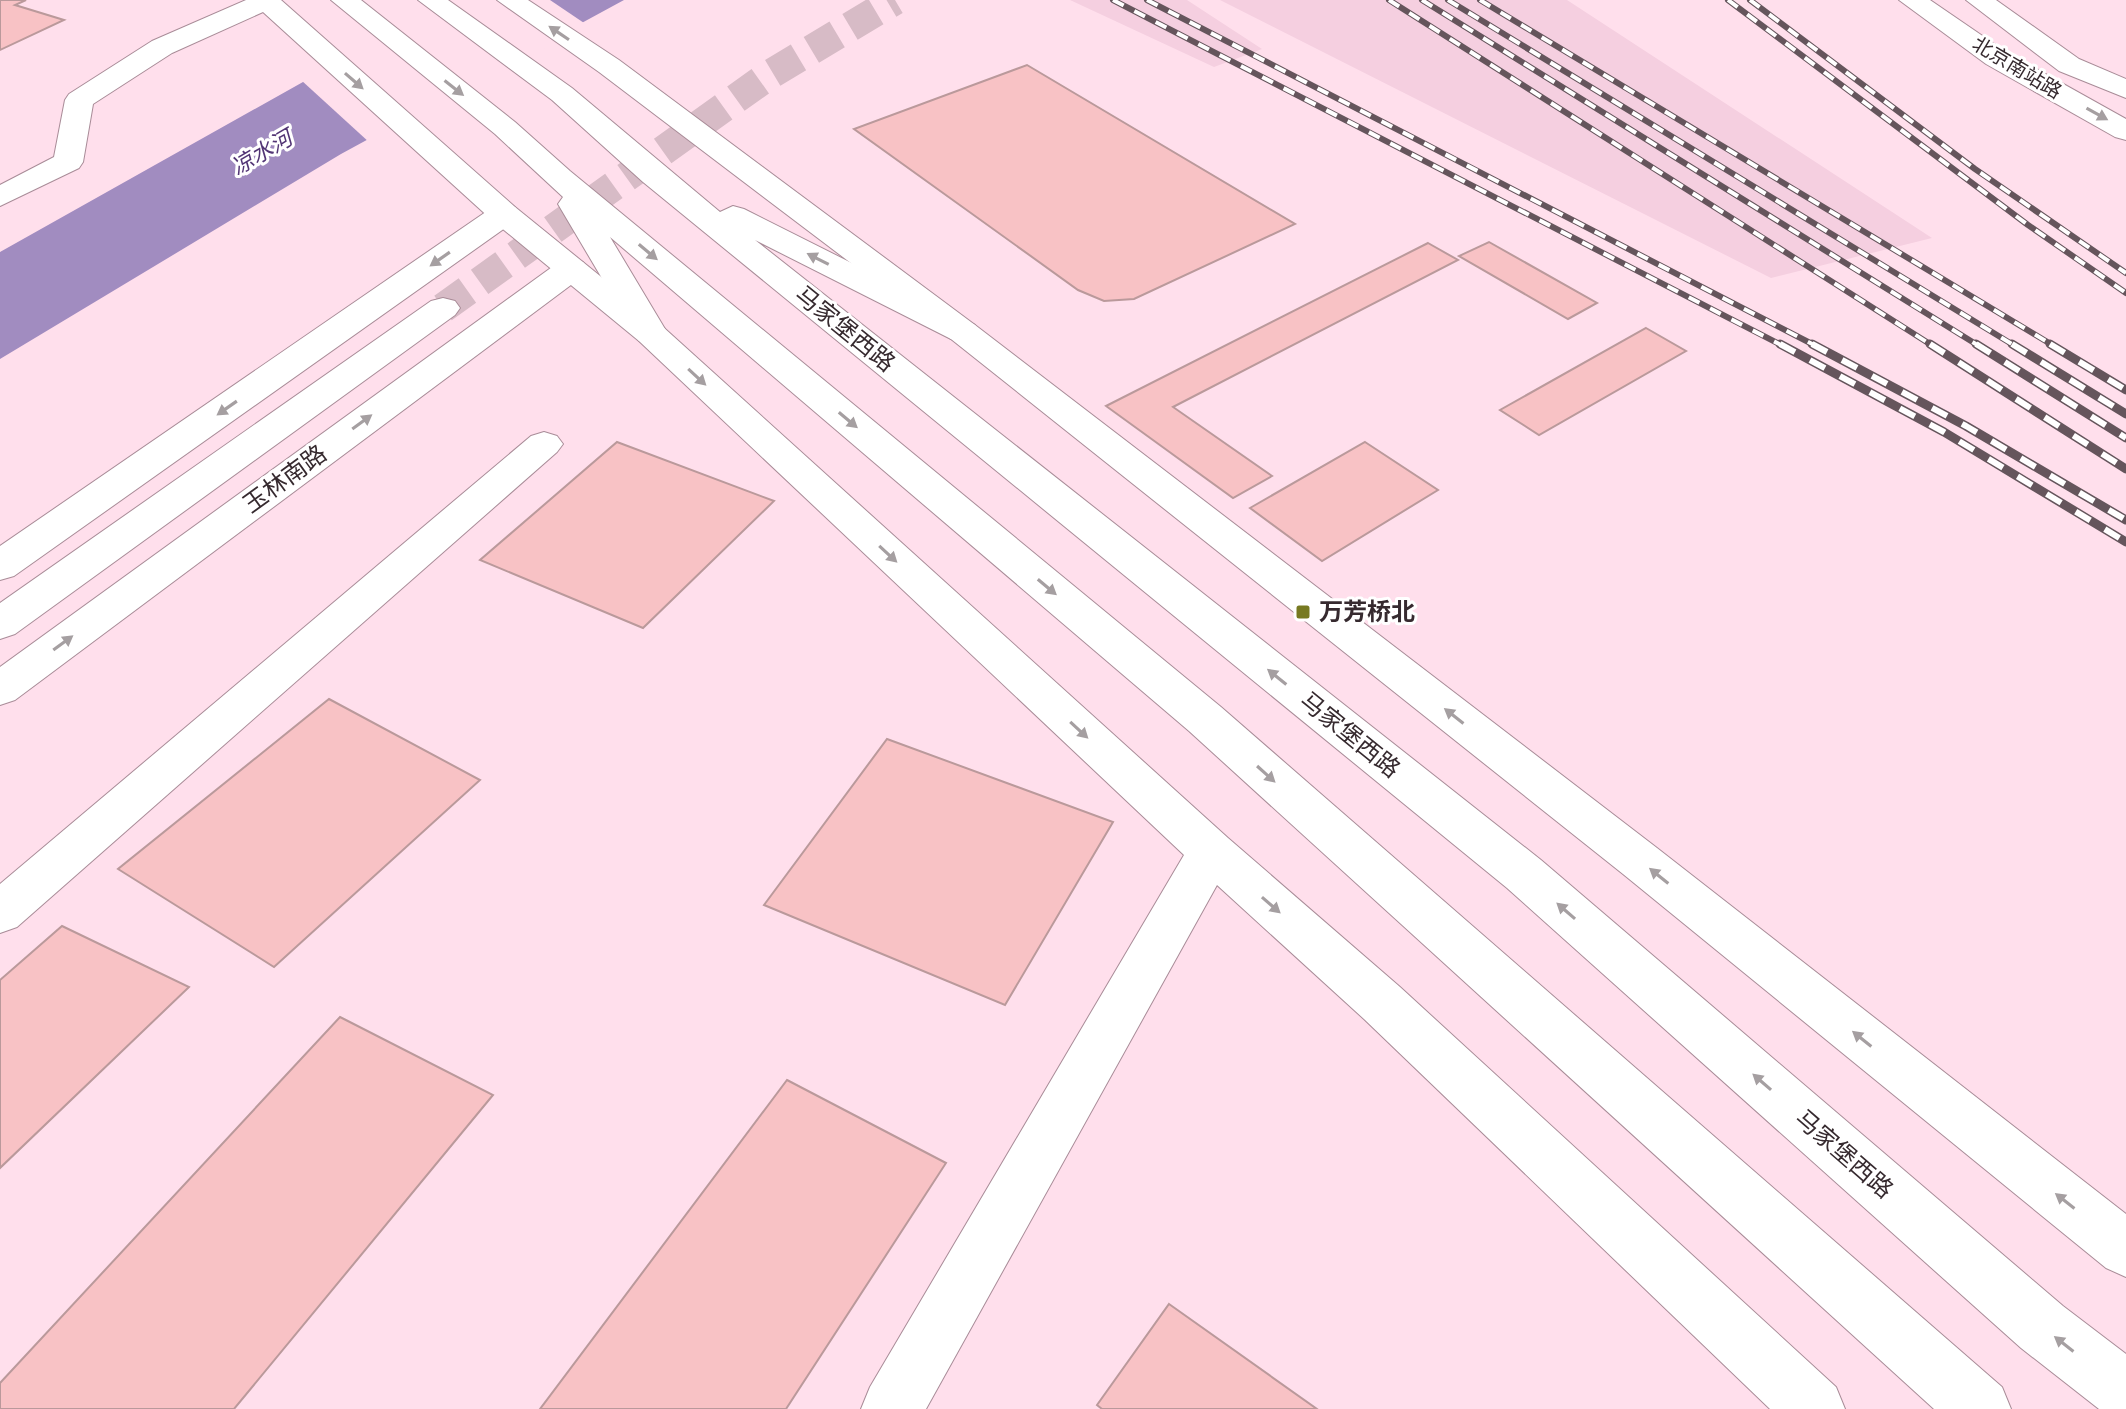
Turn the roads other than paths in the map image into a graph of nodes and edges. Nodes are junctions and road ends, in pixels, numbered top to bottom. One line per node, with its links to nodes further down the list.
1 (266, 0): 13 (street); 14 (street, one-way to 14)
2 (431, 0): 11 (street, 马家堡西路)
3 (510, 0): 17 (street, one-way to 3)
4 (1912, 0): 8 (street, 北京南站路)
5 (1940, 0): 8 (street)
6 (1979, 0): 9 (street)
7 (346, 2): 12 (street, one-way to 12)
8 (1996, 58): 10 (street, 北京南站路, one-way to 10)
9 (2126, 89)
10 (2126, 131)
11 (654, 175): 17 (street, one-way to 11); 26 (street, 马家堡西路, one-way to 11)
12 (559, 178): 18 (street); 29 (street, one-way to 29)
13 (0, 197)
14 (504, 214): 15 (street); 20 (street, one-way to 20)
15 (571, 269): 18 (street); 22 (street, 玉林南路, one-way to 15)
16 (443, 308): 21 (street, 玉林南路)
17 (963, 332): 25 (street, one-way to 17)
18 (651, 334): 23 (street, one-way to 23)
19 (544, 444): 24 (street)
20 (0, 566)
21 (0, 624)
22 (0, 689)
23 (1211, 851): 27 (street); 28 (street, one-way to 28)
24 (0, 913)
25 (2126, 1249)
26 (2126, 1392)
27 (892, 1409)
28 (1814, 1409)
29 (1980, 1409)

